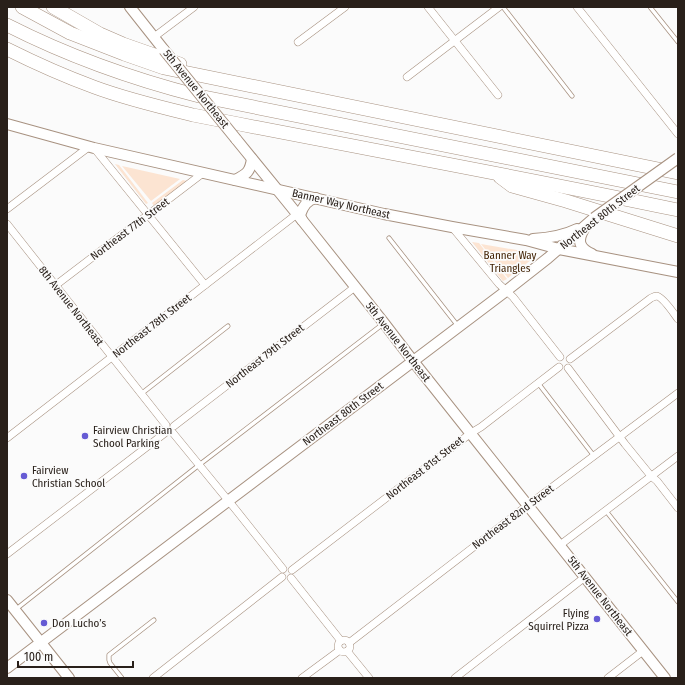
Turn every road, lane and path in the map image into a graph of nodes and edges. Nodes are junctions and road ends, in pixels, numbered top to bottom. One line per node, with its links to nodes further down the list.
1 (22, 7): 17 (highway)
2 (53, 7): 17 (highway)
3 (130, 7): 12 (main road, 5th Avenue Northeast)
4 (194, 7): 12 (street)
5 (345, 7): 14 (street)
6 (428, 7): 13 (street)
7 (499, 7): 13 (street)
8 (503, 7): 20 (lane)
9 (576, 7): 22 (street)
10 (650, 7): 15 (lane)
11 (7, 25): 33 (highway)
12 (154, 37): 26 (main road, 5th Avenue Northeast, bridge)
13 (455, 41): 18 (street); 19 (street)
14 (298, 42)
15 (678, 42)
16 (7, 50): 30 (highway)
17 (206, 77): 24 (highway)
18 (407, 77)
19 (498, 96)
20 (572, 96)
21 (7, 124): 23 (main road, Banner Way Northeast)
22 (678, 134)
23 (92, 147): 28 (main road, Banner Way Northeast); 35 (street); 37 (street)
24 (591, 155): 27 (highway); 29 (highway)
25 (678, 158): 39 (main road, Northeast 80th Street, bridge)
26 (252, 159): 31 (main road); 32 (main road, 5th Avenue Northeast)
27 (678, 167)
28 (204, 173): 31 (main road, Banner Way Northeast); 37 (street, Northeast 77th Street)
29 (678, 173)
30 (495, 174): 36 (highway); 42 (highway)
31 (235, 180): 32 (main road, Banner Way Northeast)
32 (276, 188): 34 (main road, Banner Way Northeast); 38 (main road, 5th Avenue Northeast)
33 (678, 192)
34 (316, 198): 38 (main road); 41 (main road, Banner Way Northeast)
35 (7, 209)
36 (678, 210)
37 (148, 215): 48 (street, Northeast 77th Street); 49 (street)
38 (300, 217): 49 (street, Northeast 78th Street); 50 (main road, 5th Avenue Northeast)
39 (594, 218): 44 (main road); 45 (main road, Northeast 80th Street); 46 (main road)
40 (7, 224): 48 (street, 8th Avenue Northeast)
41 (452, 227): 44 (main road, Banner Way Northeast); 51 (street)
42 (678, 236)
43 (389, 238): 55 (lane)
44 (526, 240): 45 (main road, Banner Way Northeast)
45 (559, 249): 46 (main road, Banner Way Northeast); 51 (main road, Northeast 80th Street)
46 (593, 255): 47 (main road, Banner Way Northeast)
47 (678, 272)
48 (56, 285): 56 (street, 8th Avenue Northeast)
49 (204, 285): 56 (street, Northeast 78th Street)
50 (355, 287): 53 (main road, 5th Avenue Northeast); 66 (street, Northeast 79th Street)
51 (506, 291): 55 (main road, Northeast 80th Street); 57 (street)
52 (678, 319): 58 (street)
53 (384, 323): 59 (main road, 5th Avenue Northeast); 73 (lane)
54 (228, 326): 64 (lane)
55 (459, 326): 59 (main road, Northeast 80th Street)
56 (111, 357): 64 (street, 8th Avenue Northeast); 70 (street, Northeast 78th Street)
57 (560, 357): 58 (street); 60 (street)
58 (570, 359): 61 (street)
59 (413, 361): 68 (main road, 5th Avenue Northeast); 75 (main road, Northeast 80th Street)
60 (559, 367): 61 (street); 62 (street, Northeast 81st Street)
61 (568, 368): 69 (street)
62 (538, 383): 68 (street, Northeast 81st Street); 71 (lane)
63 (678, 393): 69 (street, Northeast 82nd Street)
64 (141, 394): 65 (street, 8th Avenue Northeast)
65 (166, 425): 66 (street); 67 (street)
66 (173, 430): 67 (street); 73 (street)
67 (165, 433): 80 (street)
68 (471, 433): 76 (main road, 5th Avenue Northeast); 82 (street, Northeast 81st Street)
69 (620, 437): 71 (street, Northeast 82nd Street); 74 (street)
70 (7, 438)
71 (594, 456): 76 (street, Northeast 82nd Street)
72 (678, 456): 74 (street)
73 (199, 466): 75 (street); 88 (lane)
74 (651, 476): 77 (street); 78 (street)
75 (228, 501): 81 (street); 91 (main road, Northeast 80th Street)
76 (528, 506): 79 (main road, 5th Avenue Northeast); 92 (street, Northeast 82nd Street)
77 (678, 508)
78 (606, 510): 79 (street); 87 (lane)
79 (560, 545): 84 (main road, 5th Avenue Northeast)
80 (7, 554)
81 (283, 569): 82 (street); 83 (street)
82 (292, 570): 85 (street)
83 (282, 577): 85 (street); 98 (street)
84 (585, 577): 94 (main road, 5th Avenue Northeast); 101 (street)
85 (291, 578): 90 (street)
86 (7, 600): 88 (main road)
87 (678, 602)
88 (15, 610): 91 (main road)
89 (154, 620): 97 (lane)
90 (341, 641): 92 (street); 93 (street)
91 (41, 643): 95 (main road, Northeast 80th Street); 96 (main road)
92 (349, 643): 93 (street)
93 (344, 650): 99 (street); 100 (street)
94 (643, 651): 102 (street); 103 (main road, 5th Avenue Northeast)
95 (7, 668)
96 (69, 678)
97 (122, 678)
98 (153, 678)
99 (302, 678)
100 (369, 678)
101 (455, 678)
102 (608, 678)
103 (665, 678)

